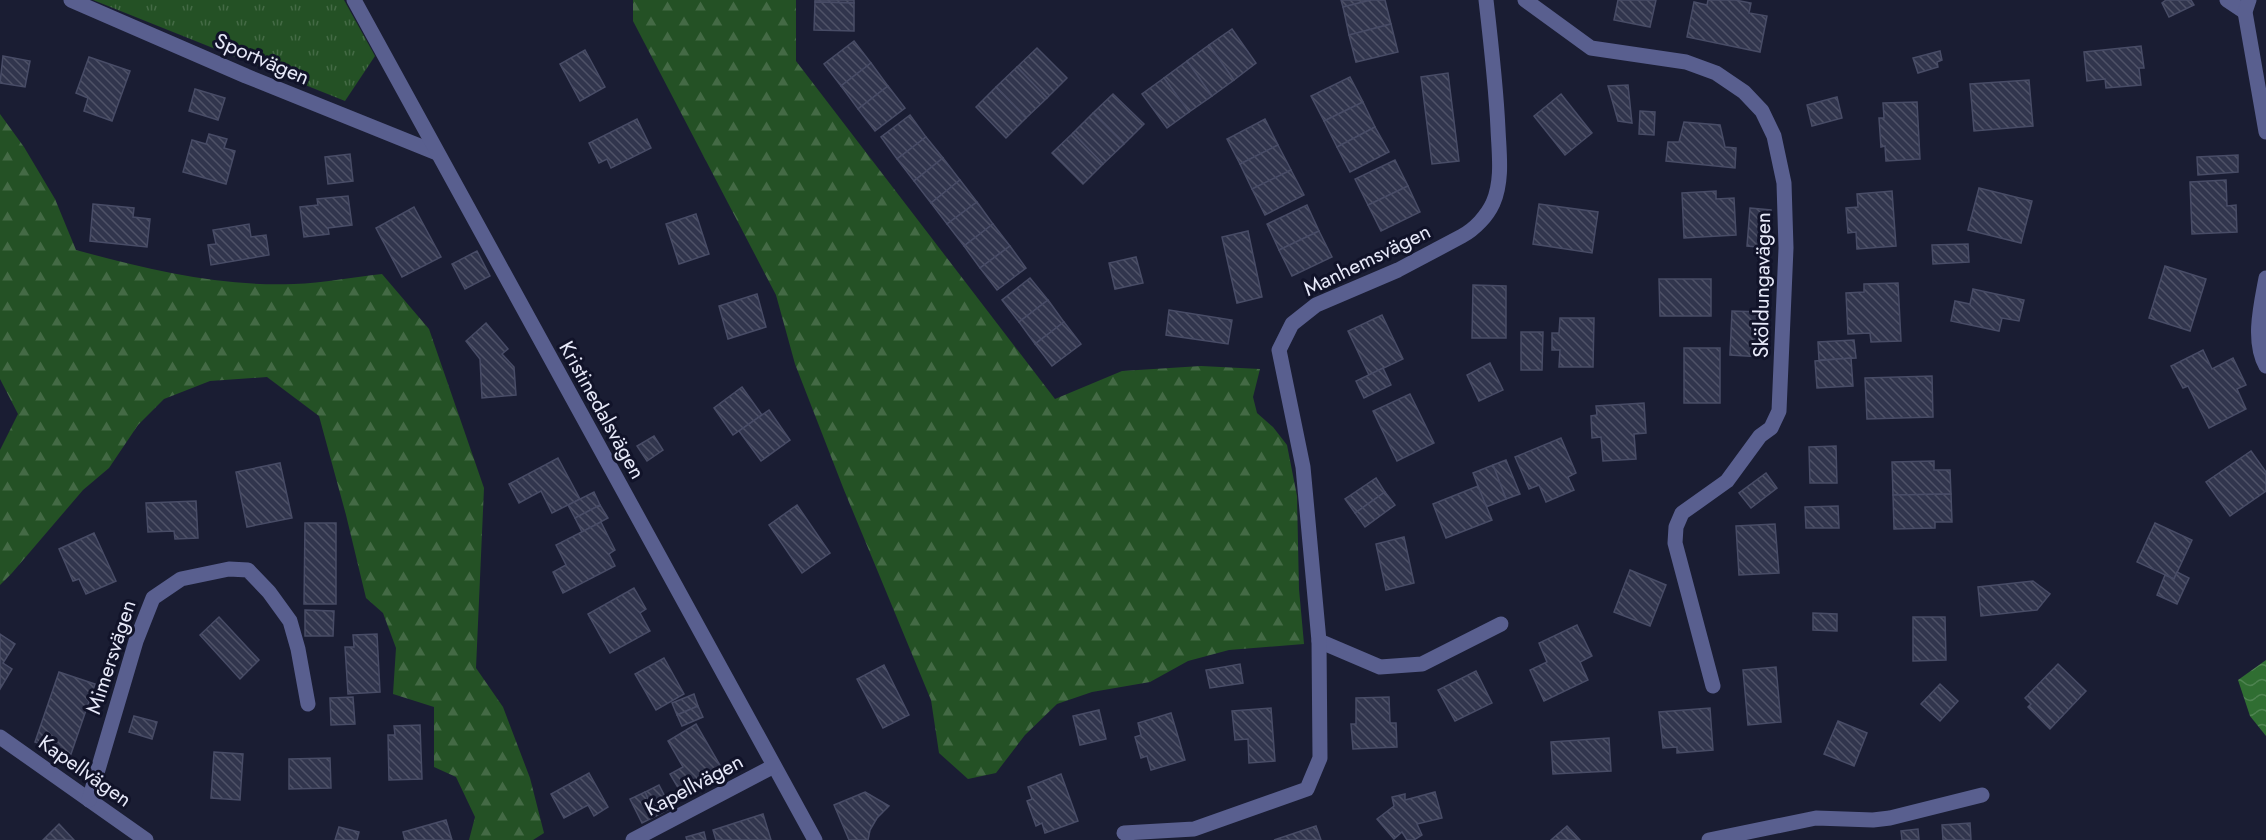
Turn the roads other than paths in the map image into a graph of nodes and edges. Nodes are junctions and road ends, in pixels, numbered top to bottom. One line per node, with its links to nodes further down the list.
1 (71, 0): 8 (street, Sportvägen)
2 (354, 0): 8 (street, Kristinedalsvägen)
3 (1485, 0): 12 (street, Manhemsvägen)
4 (1525, 0): 13 (street, Sköldungavägen)
5 (2227, 0): 6 (street)
6 (2247, 6): 7 (street)
7 (2266, 132)
8 (437, 153): 16 (street, Kristinedalsvägen)
9 (2266, 278): 10 (street)
10 (2266, 366)
11 (1501, 624): 12 (street)
12 (1319, 641): 19 (street, Manhemsvägen)
13 (1713, 686)
14 (308, 704): 18 (street, Mimersvägen)
15 (0, 737): 18 (street, Kapellvägen)
16 (774, 766): 21 (street, Kapellvägen); 22 (street, Kristinedalsvägen)
17 (1982, 795): 23 (street)
18 (89, 800): 20 (street, Kapellvägen)
19 (1124, 833)
20 (147, 840)
21 (633, 840)
22 (815, 840)
23 (1709, 840)

